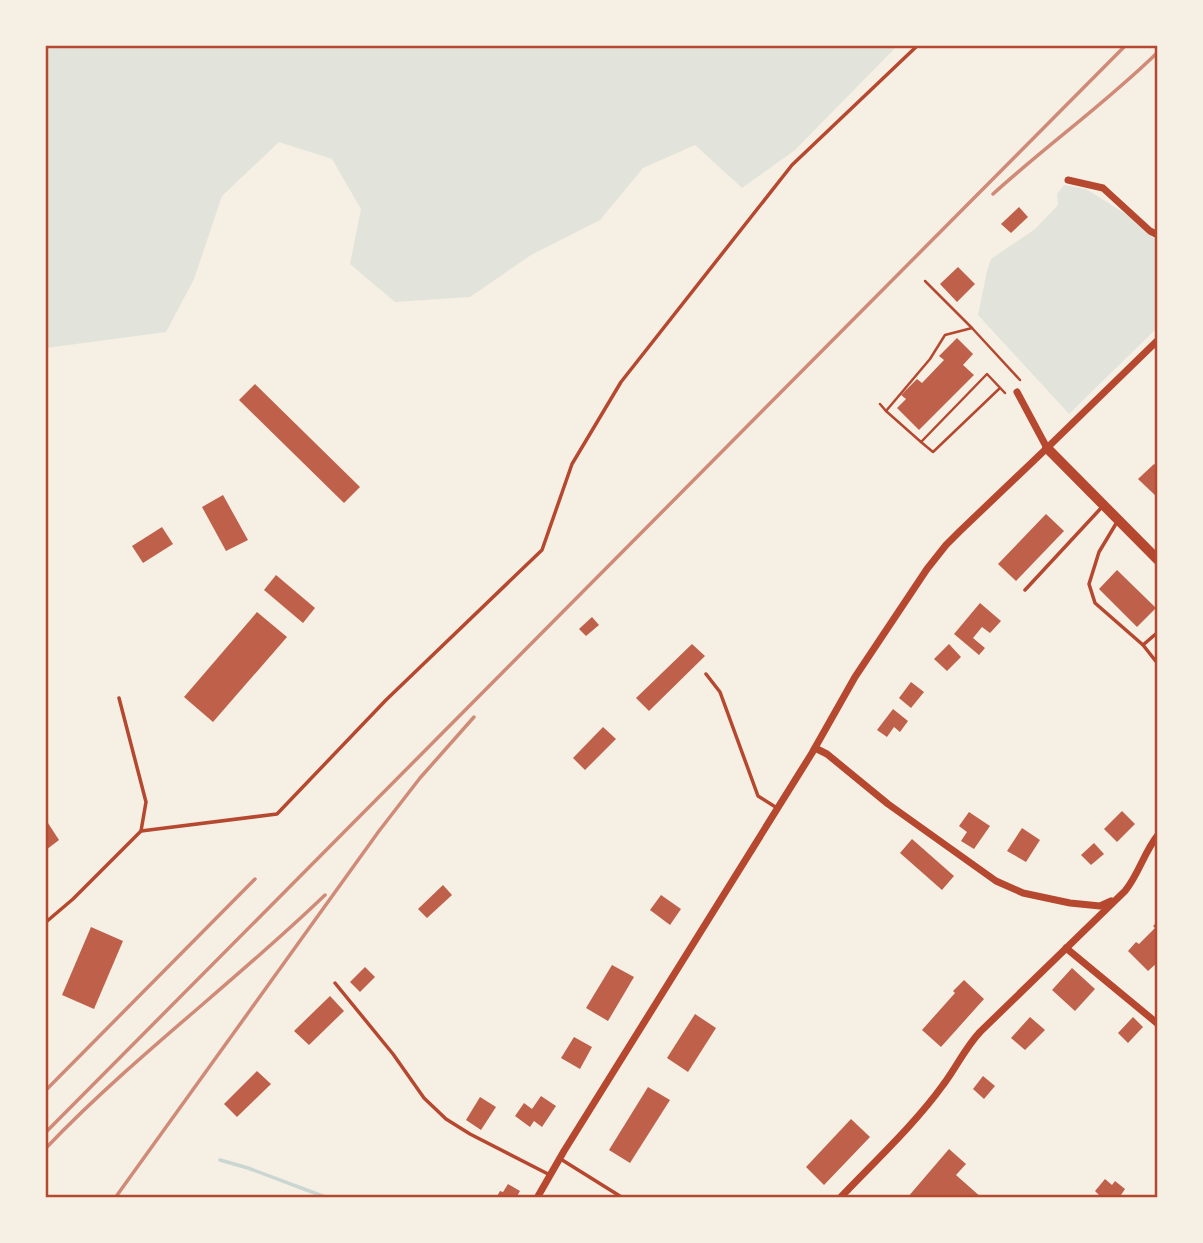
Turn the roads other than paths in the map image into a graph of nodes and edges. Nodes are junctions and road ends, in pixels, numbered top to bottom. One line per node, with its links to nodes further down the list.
1 (917, 46): 18 (lane)
2 (1068, 180): 3 (street)
3 (1157, 235)
4 (1157, 340): 6 (street)
5 (1017, 392): 6 (street)
6 (1047, 448): 7 (street); 16 (street)
7 (1104, 506): 8 (street); 10 (lane)
8 (1118, 521): 9 (street); 12 (lane)
9 (1157, 560)
10 (1025, 590)
11 (1157, 632): 12 (lane)
12 (1143, 645): 13 (lane)
13 (1157, 664)
14 (706, 674): 17 (lane)
15 (118, 698): 18 (lane)
16 (815, 748): 17 (street); 20 (street)
17 (778, 808): 25 (street)
18 (141, 831): 21 (lane)
19 (1157, 835): 20 (street)
20 (1118, 898): 22 (street)
21 (46, 922)
22 (1066, 948): 24 (street); 29 (street)
23 (335, 983): 26 (lane)
24 (1157, 1024)
25 (559, 1158): 26 (street); 28 (lane)
26 (550, 1175): 27 (street)
27 (537, 1198)
28 (623, 1198)
29 (840, 1198)

